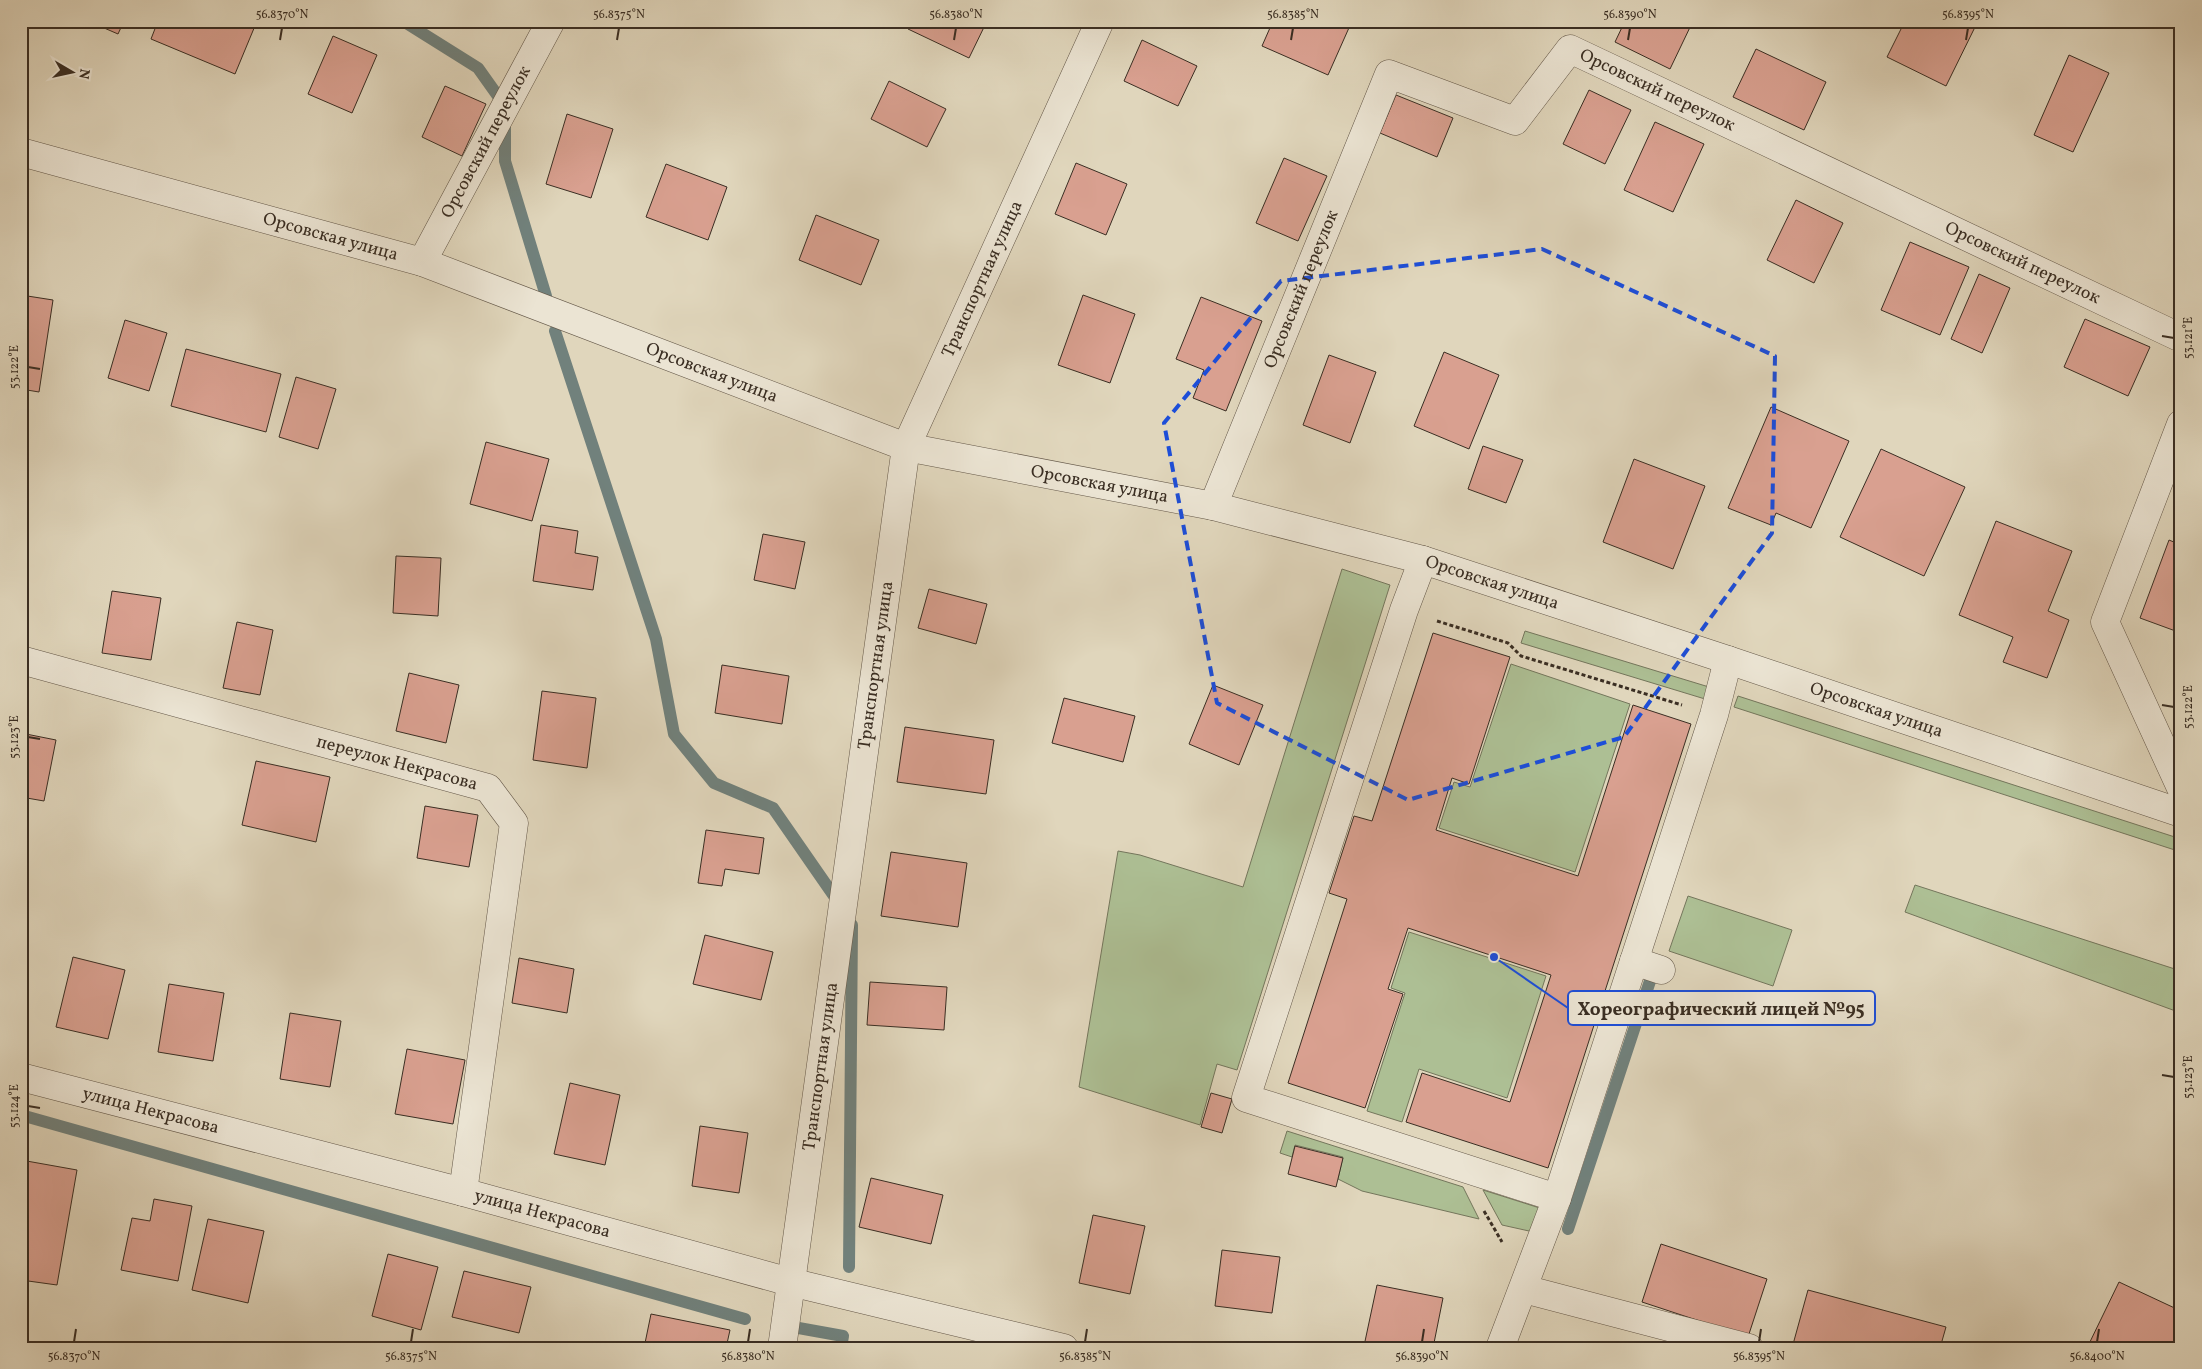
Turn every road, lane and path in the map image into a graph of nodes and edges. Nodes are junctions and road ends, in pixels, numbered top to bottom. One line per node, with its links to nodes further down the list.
1 (551, 21): 4 (street, Орсовский переулок)
2 (1100, 21): 7 (street, Транспортная улица)
3 (21, 152): 4 (street, Орсовская улица)
4 (422, 262): 7 (street, Орсовская улица)
5 (2181, 338): 8 (street, Орсовский переулок)
6 (2181, 424): 14 (street)
7 (906, 447): 8 (street, Орсовская улица); 22 (street, Транспортная улица)
8 (1213, 506): 9 (street, Орсовская улица)
9 (1423, 560): 10 (street); 12 (street, Орсовская улица)
10 (1404, 610): 13 (path); 19 (street)
11 (21, 660): 20 (street, переулок Некрасова)
12 (1728, 660): 13 (street); 15 (street, Орсовская улица)
13 (1714, 715): 16 (street)
14 (2181, 788)
15 (2181, 813)
16 (1634, 961): 17 (street); 21 (street)
17 (1661, 970)
18 (21, 1077): 20 (street, улица Некрасова)
19 (1456, 1166): 21 (street); 23 (path)
20 (463, 1192): 22 (street, улица Некрасова)
21 (1557, 1198): 23 (street)
22 (790, 1282): 24 (street, Транспортная улица); 25 (street, улица Некрасова)
23 (1525, 1285): 26 (street); 27 (street)
24 (782, 1348)
25 (1064, 1348)
26 (1500, 1348)
27 (1748, 1348)

